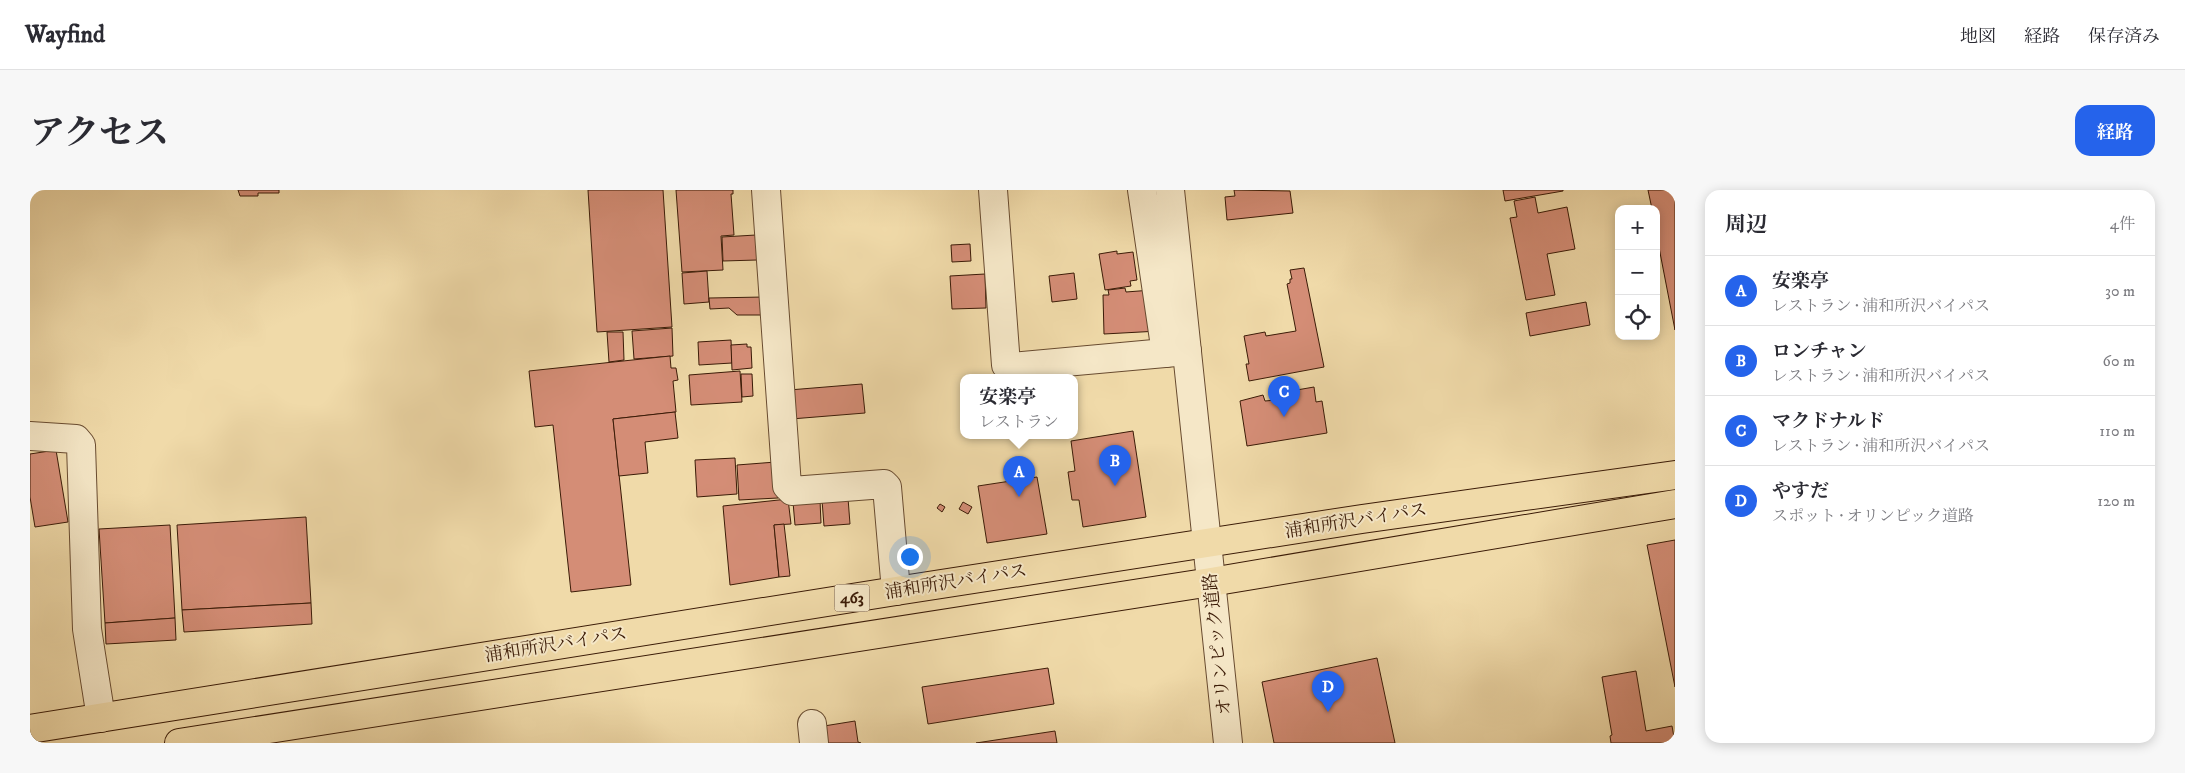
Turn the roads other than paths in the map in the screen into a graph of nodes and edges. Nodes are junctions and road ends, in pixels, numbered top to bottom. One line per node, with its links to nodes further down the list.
1 (766, 190): 11 (street)
2 (993, 190): 5 (street)
3 (1142, 190): 5 (street)
4 (1170, 190): 5 (street)
5 (1176, 352): 9 (street, オリンピック道路)
6 (30, 436): 12 (street)
7 (1675, 475): 9 (highway, 浦和所沢バイパス / 463)
8 (1675, 504): 10 (highway, 浦和所沢バイパス / 463)
9 (1208, 545): 10 (street, オリンピック道路); 11 (highway, 浦和所沢バイパス / 463)
10 (1211, 582): 14 (highway, 浦和所沢バイパス / 463); 15 (street, オリンピック道路)
11 (896, 591): 12 (highway, 浦和所沢バイパス / 463)
12 (101, 718): 13 (highway, 浦和所沢バイパス / 463)
13 (30, 729)
14 (179, 743)
15 (1228, 743)

